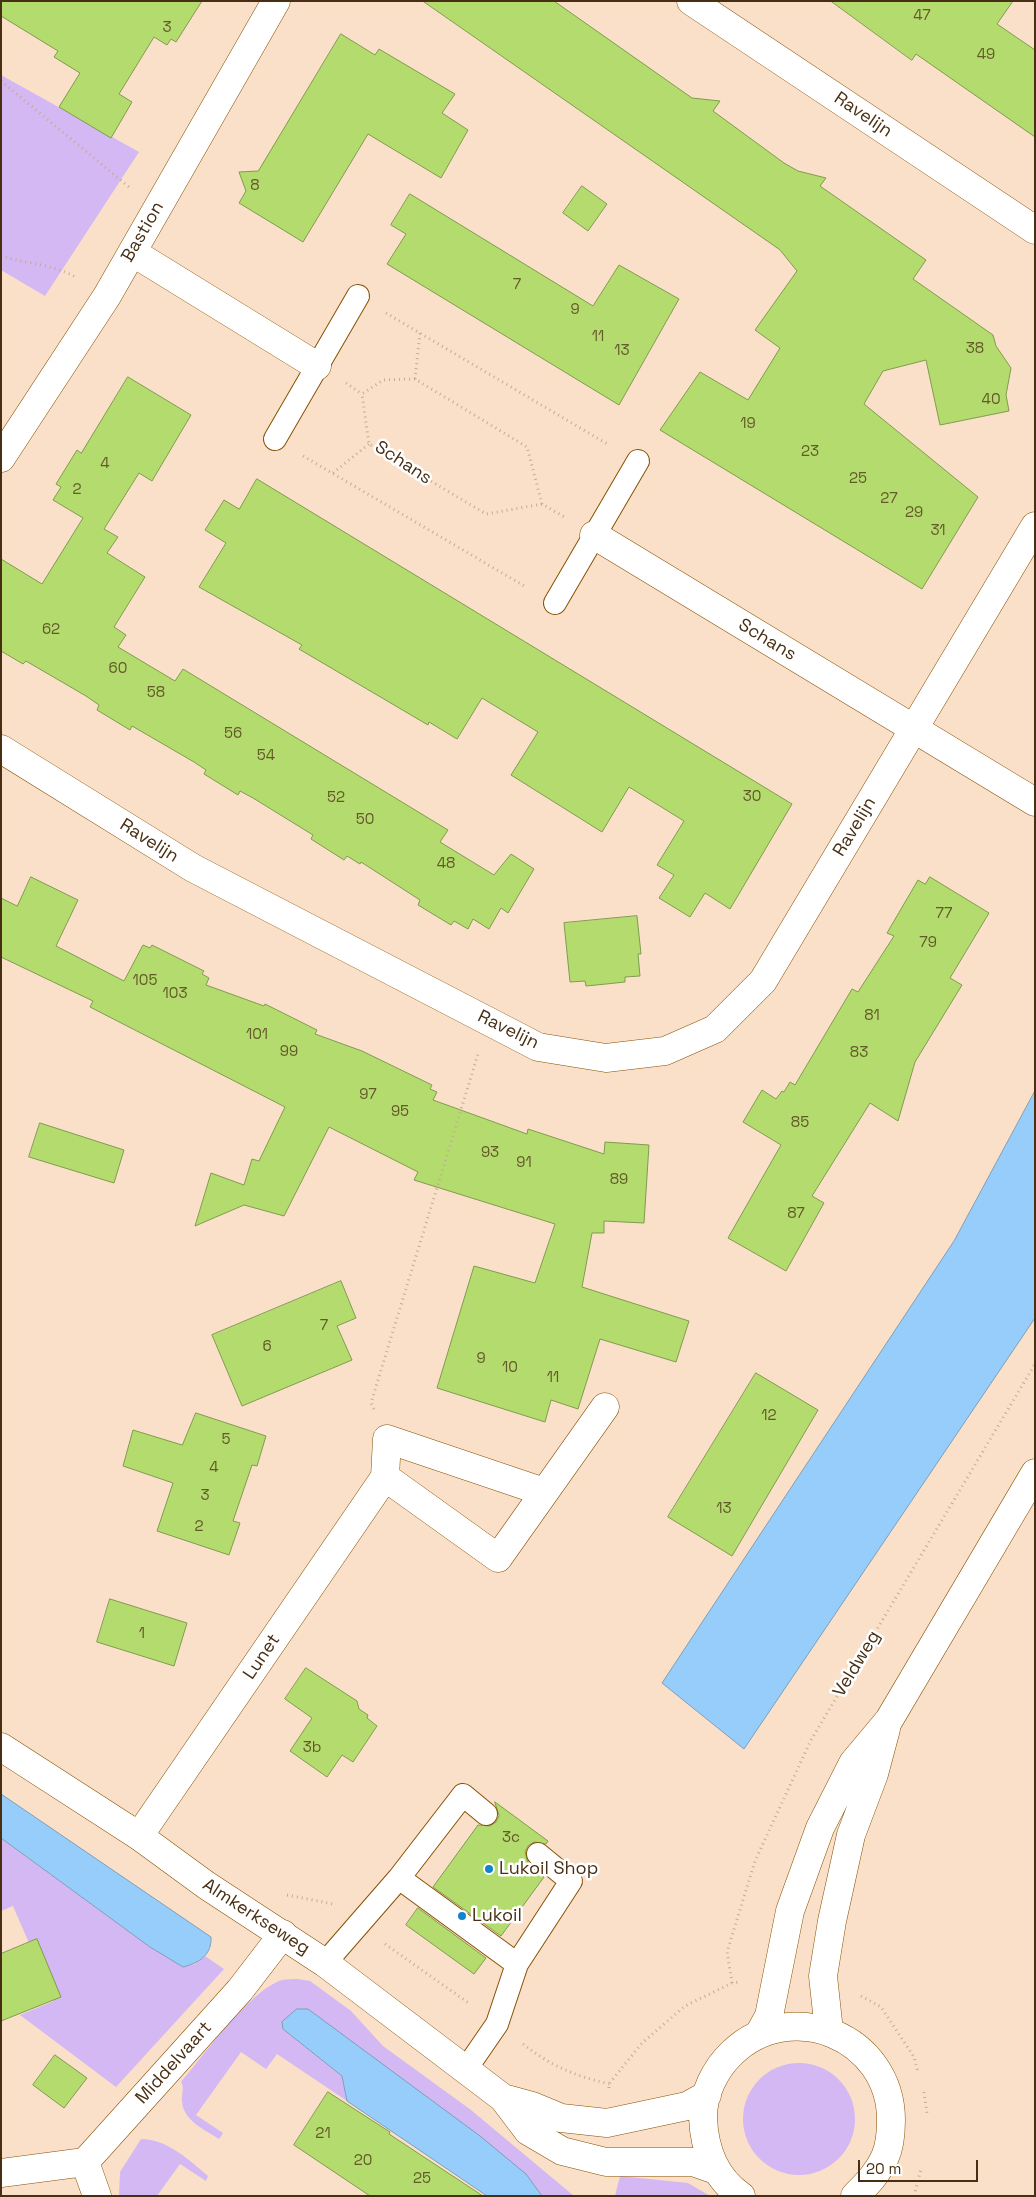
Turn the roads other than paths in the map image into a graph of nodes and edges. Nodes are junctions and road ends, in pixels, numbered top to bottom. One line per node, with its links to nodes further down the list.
1 (276, 1): 4 (street, Bastion)
2 (691, 1): 3 (street, Ravelijn)
3 (1035, 230)
4 (132, 252): 6 (street); 8 (street, Bastion)
5 (358, 296): 6 (lane)
6 (317, 366): 7 (lane)
7 (274, 439)
8 (1, 458)
9 (638, 461): 11 (lane)
10 (1035, 526): 13 (street, Ravelijn)
11 (594, 535): 12 (lane); 13 (street, Schans)
12 (555, 603)
13 (913, 729): 14 (street, Ravelijn); 15 (street)
14 (1, 749)
15 (1035, 802)
16 (605, 1406): 19 (street)
17 (1035, 1473): 20 (street)
18 (384, 1477): 19 (street, Lunet); 19 (street); 23 (street, Lunet)
19 (544, 1492)
20 (889, 1720): 29 (street); 30 (street)
21 (1, 1747): 23 (street, Almkerkseweg)
22 (486, 1814): 25 (lane)
23 (139, 1836): 26 (street, Almkerkseweg)
24 (538, 1854): 28 (lane)
25 (399, 1878): 27 (lane); 28 (lane)
26 (283, 1934): 27 (street, Almkerkseweg); 34 (street, Middelvaart)
27 (325, 1963): 31 (street, Almkerkseweg)
28 (517, 1964): 31 (lane)
29 (829, 2031): 30 (street); 39 (street)
30 (759, 2034): 32 (street)
31 (466, 2069): 33 (street, Almkerkseweg)
32 (707, 2095): 33 (street, Almkerkseweg); 35 (street)
33 (503, 2098): 35 (street, Almkerkseweg)
34 (85, 2162): 36 (street); 37 (street)
35 (716, 2170): 38 (street)
36 (1, 2173)
37 (96, 2196)
38 (741, 2196)
39 (855, 2196)

